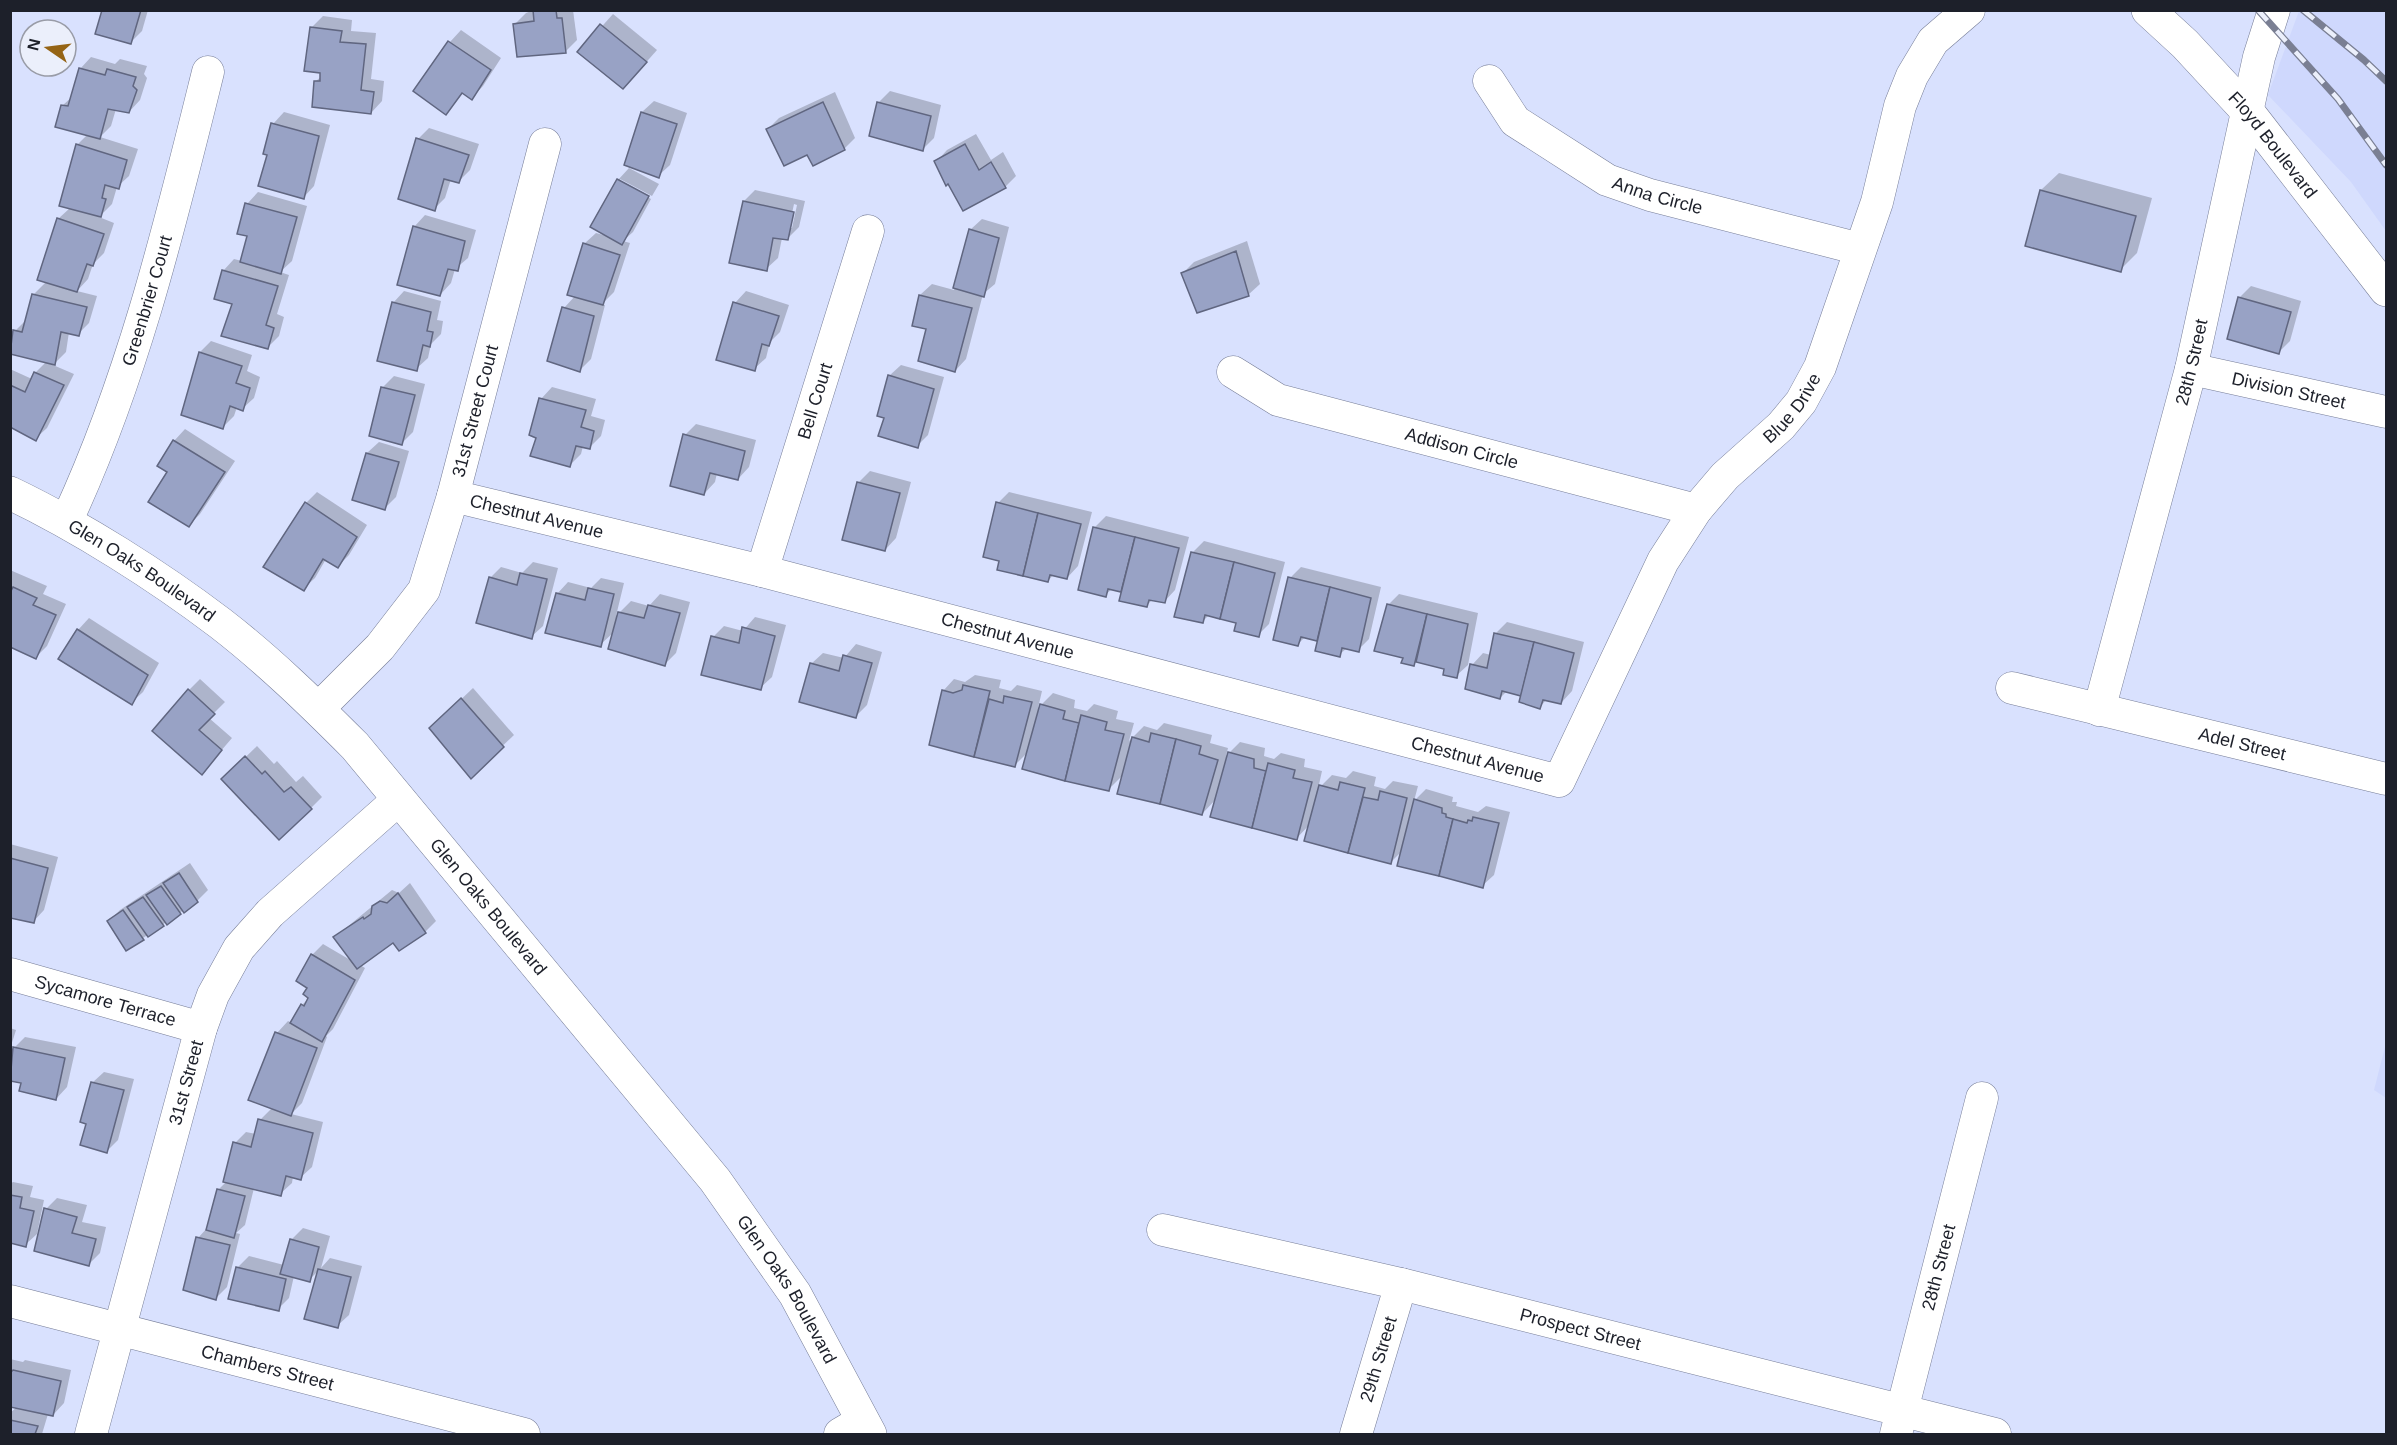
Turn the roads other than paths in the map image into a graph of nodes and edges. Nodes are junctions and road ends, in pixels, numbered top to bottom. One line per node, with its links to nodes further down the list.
1 (1969, 10): 9 (street, Blue Drive)
2 (2148, 10): 6 (main road, Floyd Boulevard)
3 (2274, 10): 6 (street, 28th Street)
4 (208, 72): 17 (street, Greenbrier Court)
5 (1489, 81): 9 (street, Anna Circle)
6 (2248, 112): 10 (main road, Floyd Boulevard); 11 (street, 28th Street)
7 (545, 144): 15 (street, 31st Street Court)
8 (868, 231): 18 (street, Bell Court)
9 (1860, 249): 16 (street, Blue Drive)
10 (2386, 290)
11 (2191, 369): 13 (street, Division Street); 21 (street, 28th Street)
12 (1233, 372): 16 (street, Addison Circle)
13 (2386, 412)
14 (10, 493): 17 (main road, Glen Oaks Boulevard)
15 (453, 496): 18 (street, Chestnut Avenue); 20 (street, 31st Street Court)
16 (1696, 510): 23 (street, Blue Drive)
17 (66, 522): 20 (main road, Glen Oaks Boulevard)
18 (762, 571): 23 (street, Chestnut Avenue)
19 (2012, 688): 21 (street, Adel Street)
20 (318, 709): 24 (main road, Glen Oaks Boulevard)
21 (2099, 710): 22 (street, Adel Street)
22 (2386, 779)
23 (1559, 781)
24 (399, 799): 26 (street, 31st Street); 33 (main road, Glen Oaks Boulevard)
25 (10, 974): 26 (street, Sycamore Terrace)
26 (201, 1028): 31 (street, 31st Street)
27 (1982, 1098): 32 (street, 28th Street)
28 (1163, 1230): 29 (street, Prospect Street)
29 (1401, 1284): 32 (street, Prospect Street); 36 (street, 29th Street)
30 (10, 1301): 31 (street, Chambers Street)
31 (120, 1328): 34 (street, 31st Street); 35 (street, Chambers Street)
32 (1899, 1423): 37 (street, Prospect Street)
33 (857, 1430)
34 (91, 1434)
35 (524, 1434)
36 (1356, 1434)
37 (1995, 1434)

